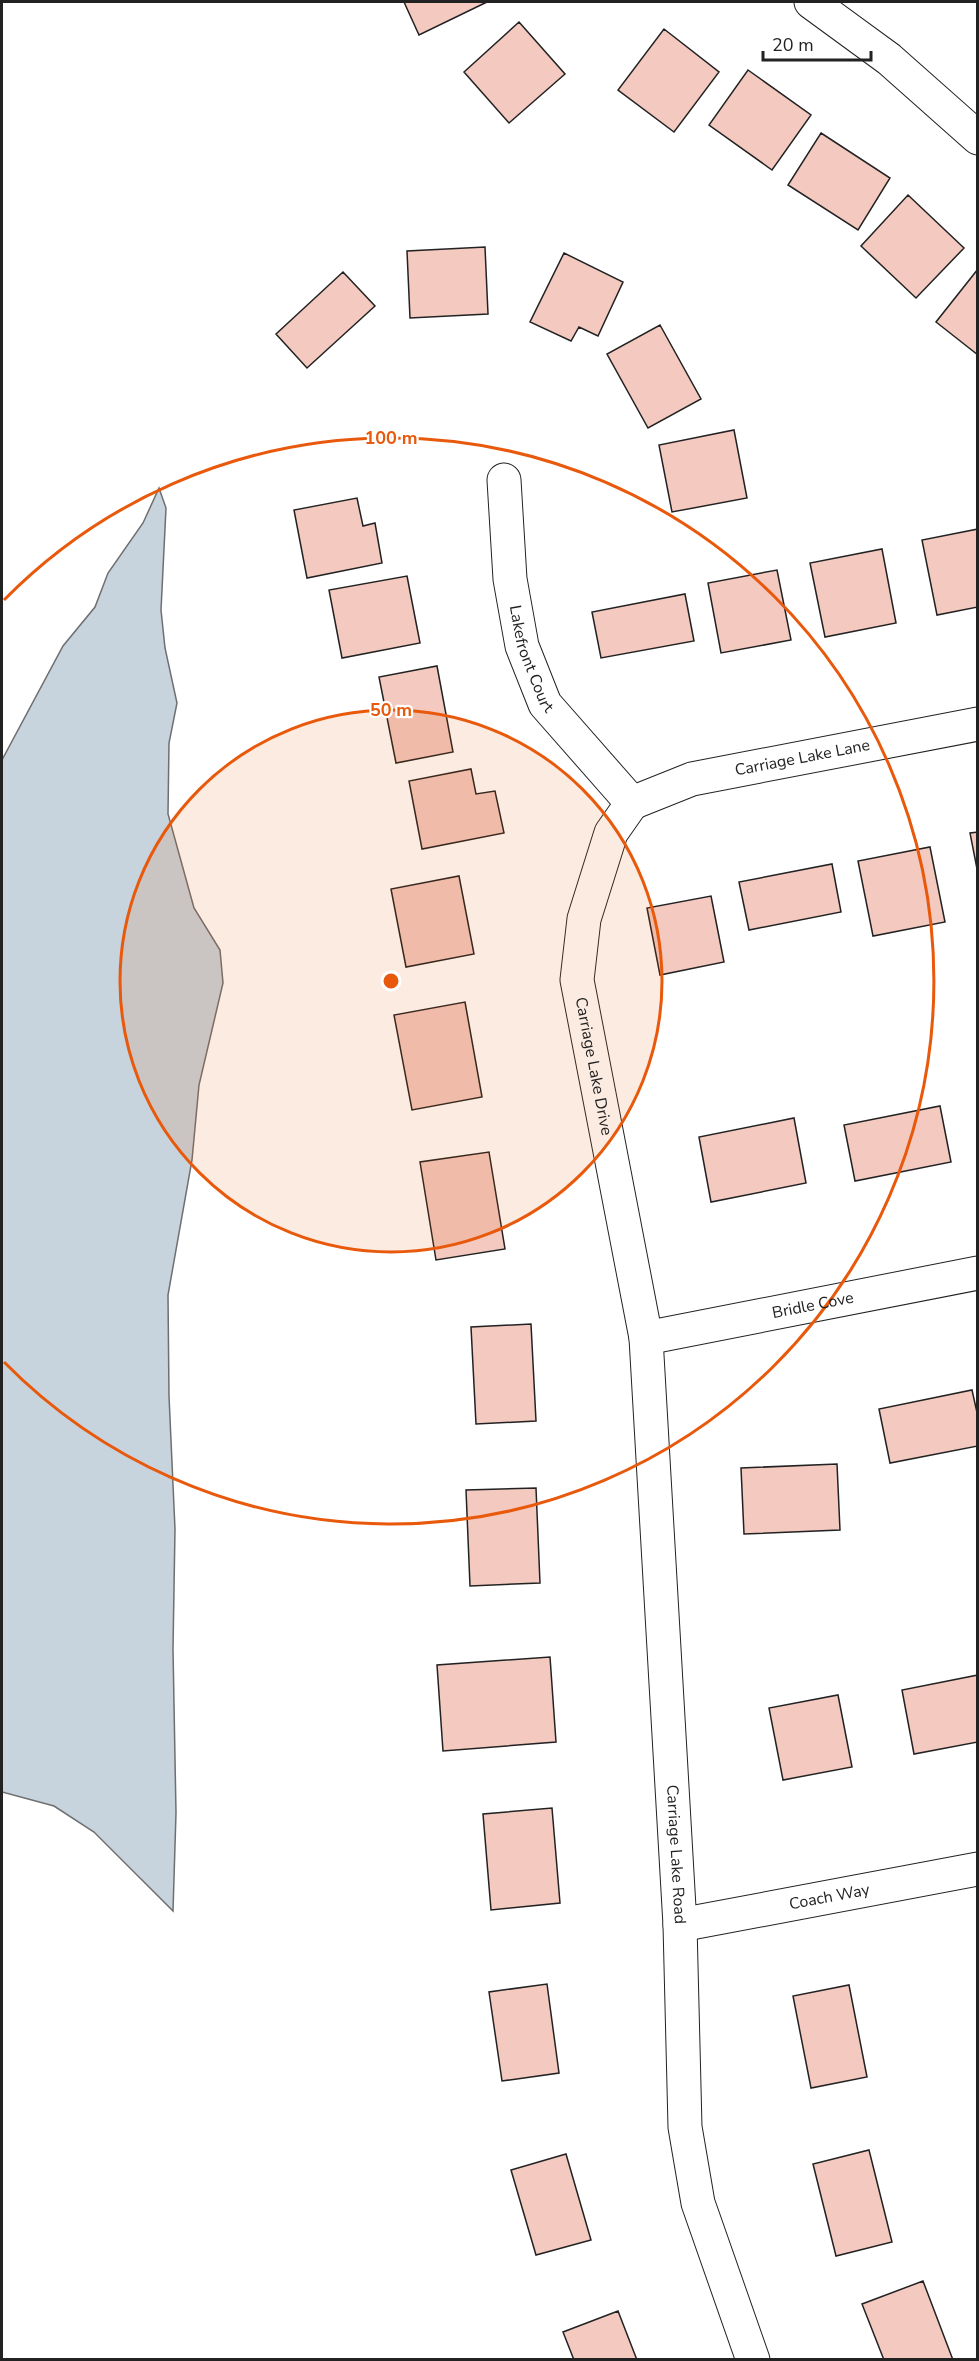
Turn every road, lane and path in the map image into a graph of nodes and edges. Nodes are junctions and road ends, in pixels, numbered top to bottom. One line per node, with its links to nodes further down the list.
1 (811, 2): 2 (street)
2 (978, 138)
3 (504, 480): 5 (street, Lakefront Court)
4 (978, 724): 5 (street, Carriage Lake Lane)
5 (632, 803): 7 (street, Carriage Lake Drive)
6 (978, 1273): 7 (street, Bridle Cove)
7 (646, 1338): 9 (street, Carriage Lake Road)
8 (978, 1869): 9 (street, Coach Way)
9 (680, 1925): 10 (street, Carriage Lake Road)
10 (753, 2360)

